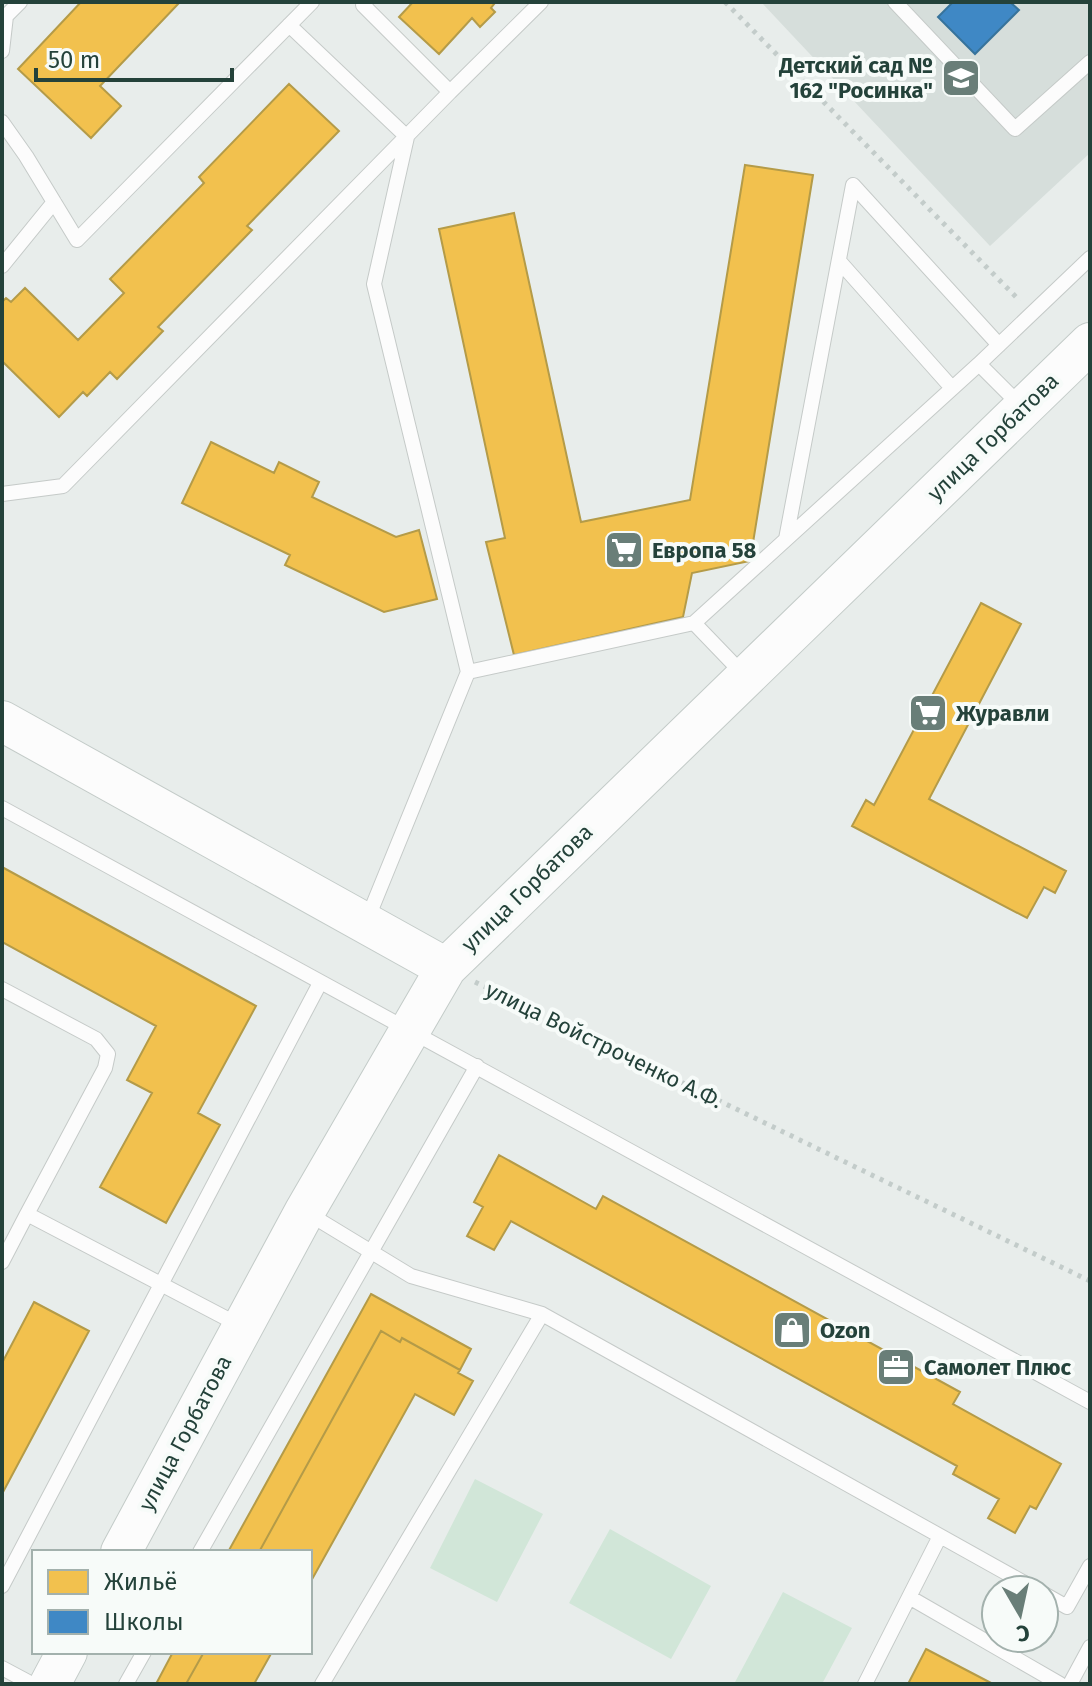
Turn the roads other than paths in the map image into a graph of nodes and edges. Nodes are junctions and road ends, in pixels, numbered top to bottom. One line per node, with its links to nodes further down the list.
1 (20, 2): 7 (lane)
2 (312, 2): 6 (lane)
3 (541, 2): 9 (lane)
4 (895, 2): 8 (lane)
5 (363, 3): 9 (lane)
6 (289, 25): 11 (lane); 12 (lane)
7 (2, 51)
8 (1090, 62)
9 (450, 92): 11 (lane)
10 (2, 122): 12 (lane)
11 (407, 137): 21 (lane); 24 (lane)
12 (54, 202): 15 (lane)
13 (1090, 258): 17 (lane)
14 (839, 261): 17 (lane); 19 (lane); 22 (lane)
15 (2, 266)
16 (1090, 343): 20 (main road, улица Горбатова)
17 (999, 345): 18 (lane)
18 (979, 364): 19 (lane); 20 (lane)
19 (952, 388): 22 (lane)
20 (1023, 408): 25 (main road, улица Горбатова)
21 (2, 494)
22 (786, 539): 23 (lane)
23 (694, 623): 24 (lane); 25 (lane)
24 (468, 672): 28 (lane)
25 (745, 676): 29 (main road, улица Горбатова)
26 (2, 721): 28 (main road)
27 (2, 808): 30 (lane)
28 (365, 924): 29 (main road)
29 (446, 968): 32 (main road, улица Горбатова)
30 (320, 983): 32 (lane); 39 (lane)
31 (2, 989): 35 (lane)
32 (407, 1030): 33 (lane); 34 (main road, улица Горбатова)
33 (477, 1066): 37 (lane); 42 (lane)
34 (305, 1211): 37 (lane); 41 (main road, улица Горбатова)
35 (27, 1214): 36 (lane); 39 (lane)
36 (9, 1233): 38 (lane)
37 (370, 1251): 40 (lane); 45 (lane)
38 (2, 1262)
39 (164, 1283): 41 (lane); 48 (lane)
40 (542, 1314): 43 (lane); 58 (lane)
41 (242, 1326): 44 (main road, улица Горбатова)
42 (1090, 1402)
43 (940, 1536): 47 (lane); 49 (lane)
44 (122, 1550)
45 (201, 1550)
46 (1090, 1566): 50 (lane)
47 (1008, 1574)
48 (2, 1586)
49 (909, 1597): 59 (lane); 60 (lane)
50 (1060, 1603)
51 (1090, 1647): 61 (lane)
52 (66, 1654): 56 (main road)
53 (143, 1654): 57 (lane)
54 (2, 1668): 55 (lane)
55 (32, 1684)
56 (50, 1684)
57 (126, 1684)
58 (322, 1684)
59 (865, 1684)
60 (1060, 1684)
61 (1070, 1684)

